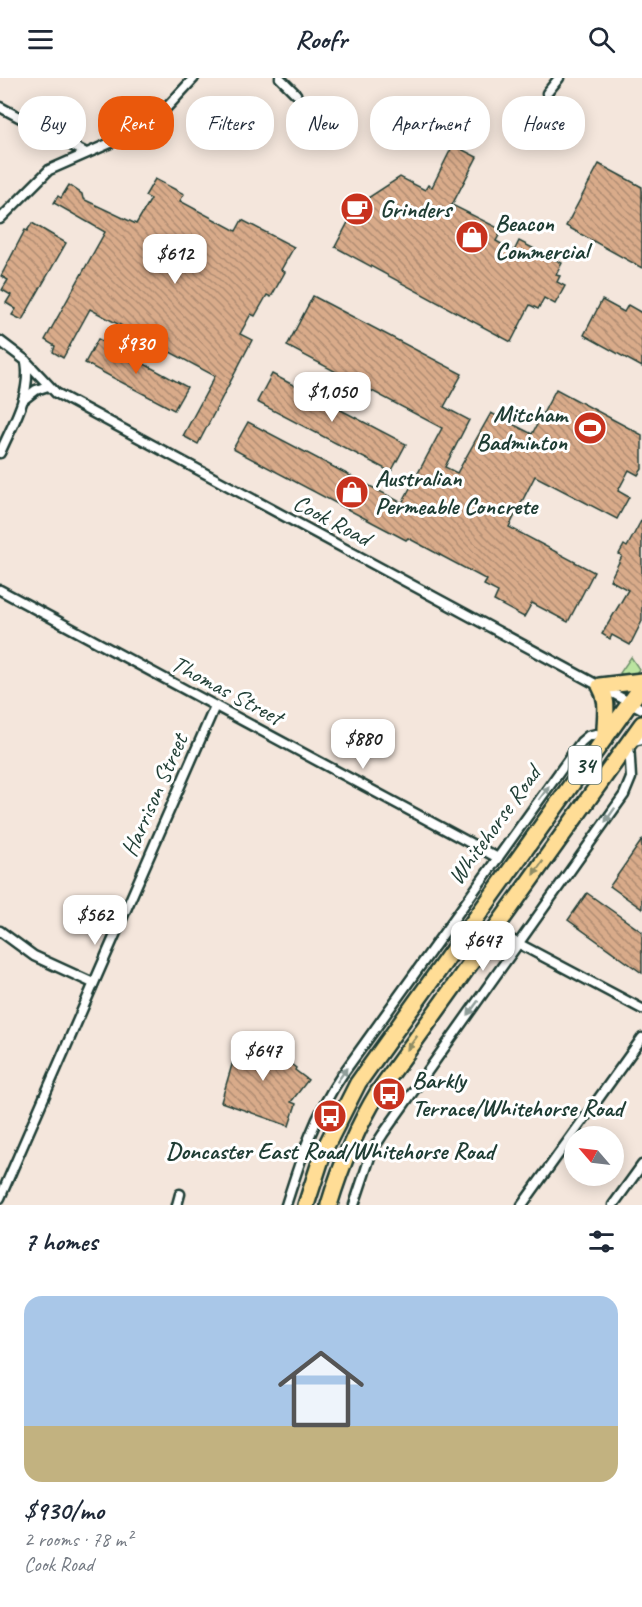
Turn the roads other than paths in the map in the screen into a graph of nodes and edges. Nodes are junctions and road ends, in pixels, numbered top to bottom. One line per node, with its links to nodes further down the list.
1 (194, 78): 7 (street)
2 (280, 78): 5 (street)
3 (559, 78): 4 (street)
4 (547, 93)
5 (296, 94)
6 (0, 107): 7 (street)
7 (86, 153): 8 (street)
8 (0, 219)
9 (0, 341): 10 (street, Cook Road)
10 (26, 360): 11 (street, Cook Road); 12 (street)
11 (48, 386): 12 (street); 16 (street, Cook Road)
12 (23, 400): 13 (street)
13 (1, 450)
14 (0, 590): 19 (street, Thomas Street)
15 (642, 681): 16 (highway)
16 (600, 686): 18 (street, Cook Road); 21 (highway)
17 (642, 686): 18 (highway, Whitehorse Road / 34)
18 (636, 705): 21 (highway, Whitehorse Road / 34)
19 (214, 706): 23 (street, Thomas Street); 27 (street, Harrison Street)
20 (642, 724): 22 (highway, 34)
21 (605, 738): 23 (street, Whitehorse Road, one-way to 21); 35 (highway, Whitehorse Road / 34)
22 (636, 740): 24 (highway, 34, one-way to 24); 26 (street, one-way to 26)
23 (498, 858): 34 (street, Whitehorse Road, one-way to 23)
24 (493, 930): 26 (street); 36 (highway, 34, one-way to 36)
25 (0, 931): 27 (street)
26 (520, 943): 28 (street); 37 (street, one-way to 37)
27 (93, 983): 32 (street, Harrison Street)
28 (642, 1009)
29 (642, 1038): 38 (street)
30 (642, 1165): 39 (street)
31 (180, 1194): 33 (street)
32 (0, 1198)
33 (177, 1205)
34 (286, 1205)
35 (306, 1205)
36 (329, 1205)
37 (354, 1205)
38 (522, 1205)
39 (613, 1205)

